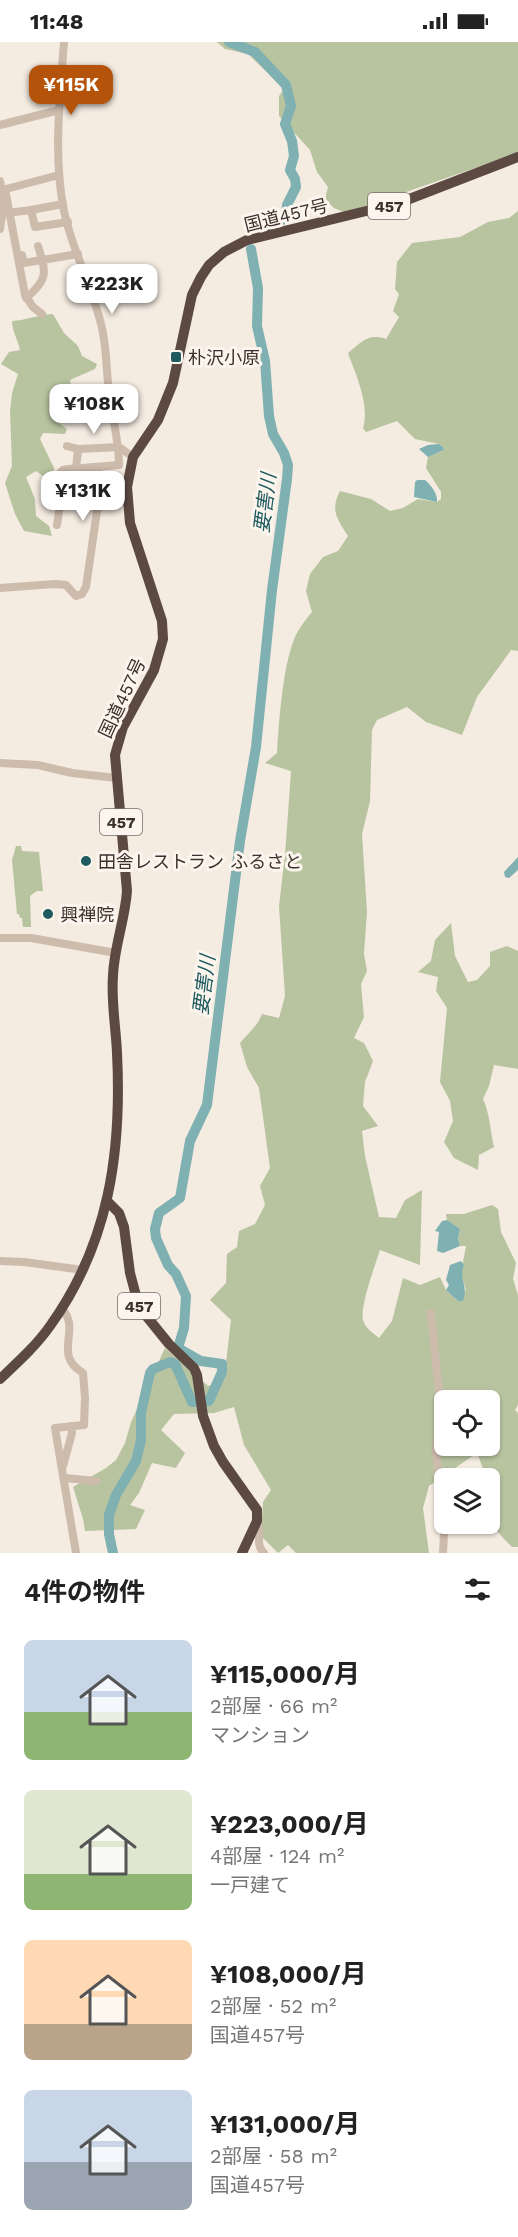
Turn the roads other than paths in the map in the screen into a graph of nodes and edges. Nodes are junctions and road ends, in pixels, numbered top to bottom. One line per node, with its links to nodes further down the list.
1 (64, 42): 2 (street)
2 (58, 110): 3 (street); 5 (street)
3 (0, 125)
4 (518, 157): 23 (highway, 国道457号 / 457)
5 (59, 176): 6 (street); 7 (street)
6 (2, 186): 11 (street); 16 (street)
7 (63, 204): 8 (street); 10 (street)
8 (32, 210): 9 (street); 10 (street)
9 (15, 212)
10 (68, 222): 14 (street)
11 (0, 229)
12 (38, 246): 15 (street)
13 (21, 250): 15 (street)
14 (78, 254): 15 (street); 19 (street)
15 (42, 261): 16 (street)
16 (26, 298): 17 (street)
17 (42, 314)
18 (88, 413): 19 (street)
19 (113, 416): 21 (street)
20 (67, 446): 22 (street)
21 (119, 447): 22 (street); 23 (street); 24 (street)
22 (78, 449): 25 (street)
23 (133, 457): 29 (highway, 国道457号 / 457)
24 (99, 467): 25 (street); 27 (street)
25 (76, 469): 26 (street)
26 (57, 525)
27 (0, 588)
28 (0, 764): 29 (street)
29 (116, 778): 31 (highway, 国道457号 / 457)
30 (0, 938): 31 (street)
31 (116, 953): 32 (highway, 国道457号 / 457)
32 (107, 1201): 34 (highway, 457); 42 (highway, 457)
33 (0, 1261): 34 (street)
34 (83, 1270): 35 (highway, 457)
35 (61, 1308): 37 (highway, 457); 38 (street)
36 (431, 1313): 46 (street)
37 (0, 1380)
38 (71, 1426): 39 (street); 39 (street)
39 (63, 1469): 40 (street)
40 (65, 1478): 41 (street); 43 (street)
41 (96, 1481)
42 (257, 1521): 44 (highway); 45 (street)
43 (76, 1553)
44 (242, 1553)
45 (264, 1553)
46 (443, 1553)

